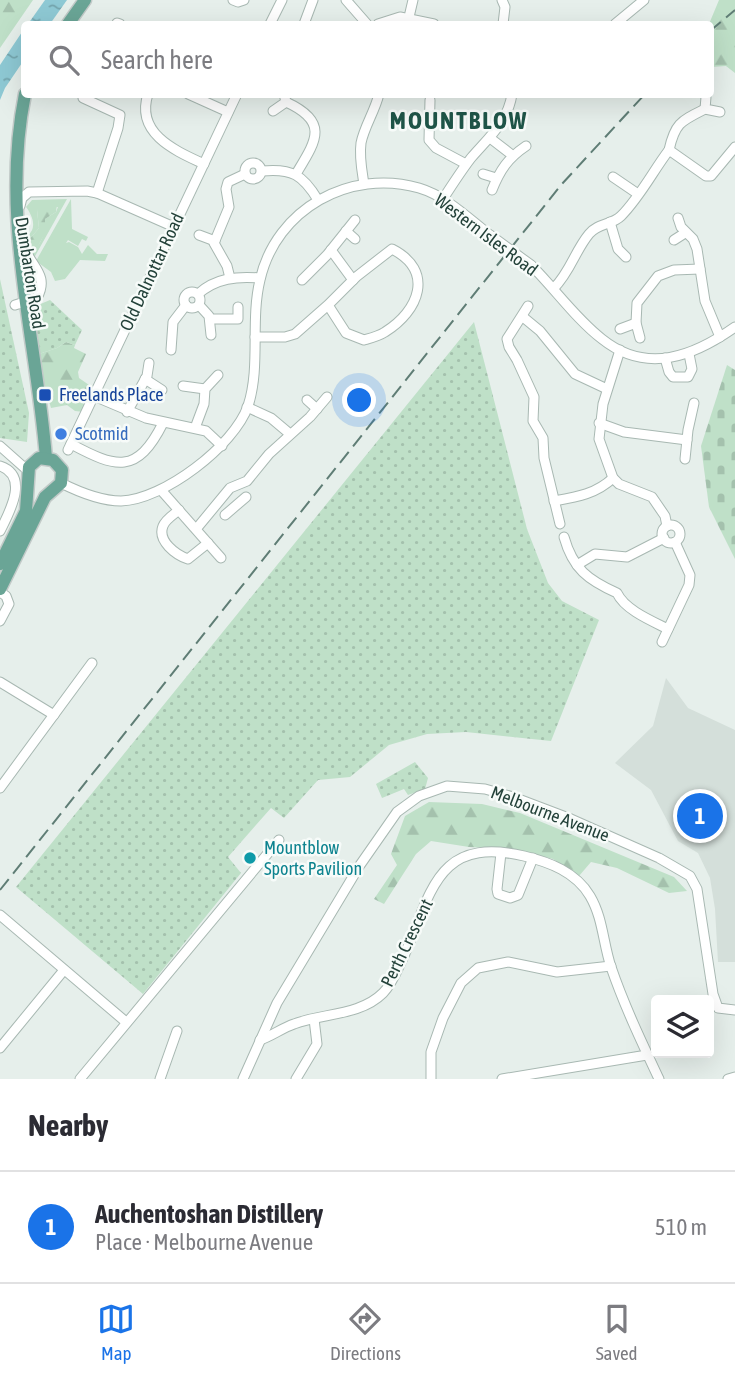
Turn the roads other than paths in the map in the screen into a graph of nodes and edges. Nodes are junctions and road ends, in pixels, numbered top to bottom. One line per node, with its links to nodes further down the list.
1 (85, 0): 11 (main road)
2 (233, 0): 3 (street)
3 (244, 0)
4 (282, 0): 12 (street)
5 (313, 0): 13 (street)
6 (346, 0): 14 (street)
7 (413, 0): 10 (street)
8 (502, 0): 17 (street)
9 (643, 0): 18 (street)
10 (409, 18): 15 (street); 16 (street)
11 (70, 21)
12 (272, 21)
13 (305, 21)
14 (364, 21)
15 (385, 21)
16 (422, 21)
17 (503, 21)
18 (618, 21)
19 (24, 98): 42 (main road)
20 (83, 98): 47 (street)
21 (148, 98): 38 (street)
22 (188, 98): 31 (street)
23 (235, 98): 31 (street, Old Dalnottar Road)
24 (285, 98): 30 (street); 40 (street)
25 (378, 98): 45 (street)
26 (511, 98): 33 (street)
27 (706, 98): 29 (street)
28 (430, 100): 39 (street)
29 (705, 109): 32 (street); 36 (street)
30 (274, 111)
31 (228, 112): 38 (street, Old Dalnottar Road)
32 (720, 112)
33 (491, 138): 37 (street); 39 (street)
34 (526, 146): 37 (street)
35 (735, 147): 36 (street)
36 (669, 150): 48 (street)
37 (512, 155): 44 (street)
38 (204, 164): 54 (street, Old Dalnottar Road)
39 (466, 164): 49 (street)
40 (296, 174): 50 (street); 60 (street)
41 (483, 174): 44 (street)
42 (3, 177)
43 (613, 177): 48 (street)
44 (496, 178): 46 (street)
45 (363, 184): 49 (street, Western Isles Road); 50 (street, Western Isles Road)
46 (492, 190)
47 (97, 193): 54 (street); 73 (street)
48 (638, 194): 53 (street)
49 (443, 199): 71 (street, Western Isles Road, bridge)
50 (318, 200): 67 (street, Western Isles Road)
51 (678, 218): 56 (street)
52 (355, 220): 55 (street)
53 (610, 222): 62 (street); 71 (street)
54 (174, 227): 99 (street, Old Dalnottar Road)
55 (346, 231): 58 (street); 61 (street)
56 (685, 233): 59 (street); 65 (street)
57 (199, 235): 60 (street)
58 (355, 239)
59 (674, 240)
60 (215, 241): 66 (street)
61 (331, 250): 64 (street); 70 (street)
62 (626, 257)
63 (307, 259): 64 (street)
64 (316, 266): 69 (street)
65 (700, 269): 81 (street); 86 (street)
66 (230, 278): 67 (street); 72 (street)
67 (260, 278): 85 (street, Western Isles Road)
68 (9, 279): 73 (main road, Dumbarton Road)
69 (302, 280)
70 (353, 280): 76 (street); 76 (street)
71 (554, 288): 89 (street, Western Isles Road)
72 (198, 294): 74 (street); 75 (street)
73 (15, 305): 113 (main road, Dumbarton Road)
74 (186, 305): 75 (street); 88 (street)
75 (198, 305): 80 (street)
76 (328, 305): 85 (street)
77 (528, 306): 79 (street)
78 (238, 307): 80 (street)
79 (523, 317): 97 (street); 123 (street)
80 (210, 319): 84 (street)
81 (636, 323): 83 (street); 87 (street)
82 (735, 327): 86 (street, Western Isles Road)
83 (620, 329)
84 (211, 335)
85 (256, 337): 103 (street, Western Isles Road)
86 (720, 337): 90 (street, Western Isles Road)
87 (640, 338)
88 (172, 350)
89 (620, 350): 91 (street, Western Isles Road); 97 (street)
90 (689, 354): 91 (street, Western Isles Road); 91 (street)
91 (665, 358)
92 (149, 363): 94 (street)
93 (218, 375): 96 (street)
94 (145, 379): 98 (street); 105 (street)
95 (183, 386): 96 (street)
96 (205, 388): 108 (street)
97 (607, 389): 107 (street)
98 (162, 390)
99 (94, 396): 105 (street); 106 (street, Old Dalnottar Road)
100 (327, 397): 104 (street)
101 (307, 400): 104 (street)
102 (694, 403): 110 (street)
103 (247, 407): 109 (street); 112 (street, Western Isles Road)
104 (317, 409): 109 (street)
105 (127, 412): 106 (street)
106 (163, 423): 108 (street)
107 (599, 423): 110 (street); 117 (street)
108 (195, 428): 112 (street)
109 (290, 434): 121 (street)
110 (687, 440): 114 (street)
111 (0, 446): 116 (street)
112 (222, 446): 119 (street, Western Isles Road)
113 (46, 458): 116 (main road); 118 (main road, Dumbarton Road)
114 (685, 459)
115 (0, 466): 130 (street)
116 (27, 475): 120 (main road); 136 (main road)
117 (613, 478): 123 (street); 128 (street)
118 (61, 483): 119 (street, Western Isles Road); 120 (main road)
119 (161, 490): 125 (street)
120 (50, 492): 138 (main road)
121 (224, 494): 124 (street); 129 (street)
122 (246, 496): 124 (street)
123 (554, 501): 127 (street)
124 (236, 506): 126 (street)
125 (178, 510): 129 (street); 134 (street)
126 (225, 515)
127 (560, 524)
128 (667, 526): 132 (street); 133 (street)
129 (197, 528): 134 (street)
130 (0, 531)
131 (564, 537): 137 (street)
132 (664, 538): 133 (street); 137 (street)
133 (675, 542): 140 (street)
134 (208, 543): 135 (street)
135 (221, 558)
136 (0, 564)
137 (577, 565): 140 (street)
138 (0, 590): 139 (street)
139 (0, 621)
140 (668, 629): 141 (street)
141 (662, 642)
142 (92, 663): 144 (street)
143 (0, 682): 144 (street)
144 (54, 715): 145 (street)
145 (0, 788)
146 (279, 839): 154 (street)
147 (501, 853): 148 (street, Perth Crescent); 148 (street); 153 (street, Perth Crescent)
148 (533, 858): 150 (street, Perth Crescent)
149 (0, 915): 151 (street)
150 (611, 966): 158 (street, Perth Crescent); 164 (street)
151 (64, 970): 154 (street); 157 (street)
152 (735, 1010): 156 (street, Melbourne Avenue)
153 (314, 1019): 156 (street, Perth Crescent); 163 (street)
154 (126, 1022): 160 (street)
155 (177, 1031): 161 (street)
156 (260, 1040): 162 (street, Melbourne Avenue)
157 (0, 1048)
158 (647, 1055): 165 (street); 166 (street, Perth Crescent)
159 (735, 1077): 167 (street)
160 (80, 1079)
161 (160, 1079)
162 (243, 1079)
163 (296, 1079)
164 (432, 1079)
165 (502, 1079)
166 (659, 1079)
167 (728, 1079)

